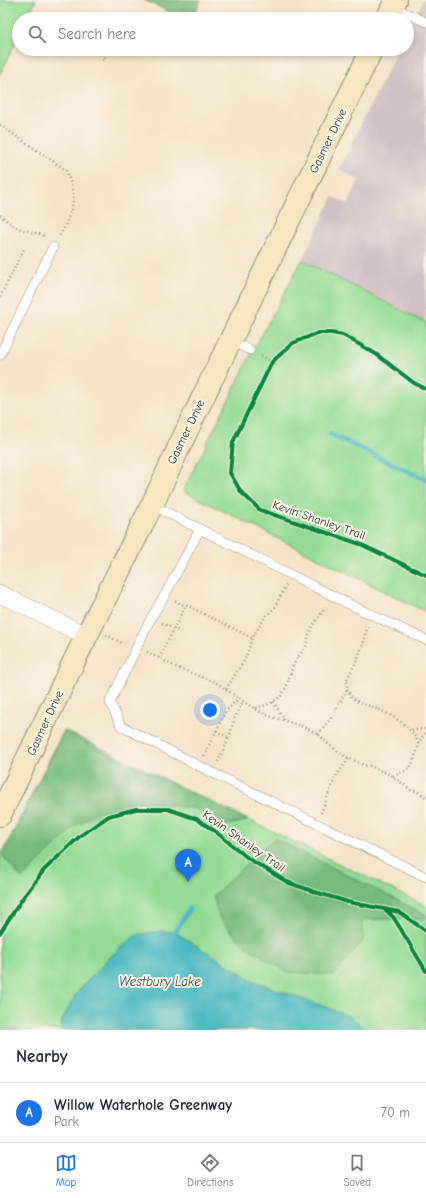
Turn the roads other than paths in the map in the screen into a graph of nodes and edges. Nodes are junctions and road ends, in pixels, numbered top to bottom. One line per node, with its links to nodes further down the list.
1 (414, 17): 2 (lane)
2 (426, 22)
3 (369, 56): 5 (street, Gasmer Drive)
4 (51, 243): 7 (lane)
5 (230, 341): 6 (lane); 8 (street, Gasmer Drive)
6 (250, 350)
7 (0, 355)
8 (152, 505): 9 (lane); 11 (street, Gasmer Drive)
9 (200, 529): 12 (lane); 14 (lane)
10 (0, 594): 11 (street)
11 (93, 634): 13 (street, Gasmer Drive)
12 (426, 640)
13 (0, 815)
14 (426, 877)

